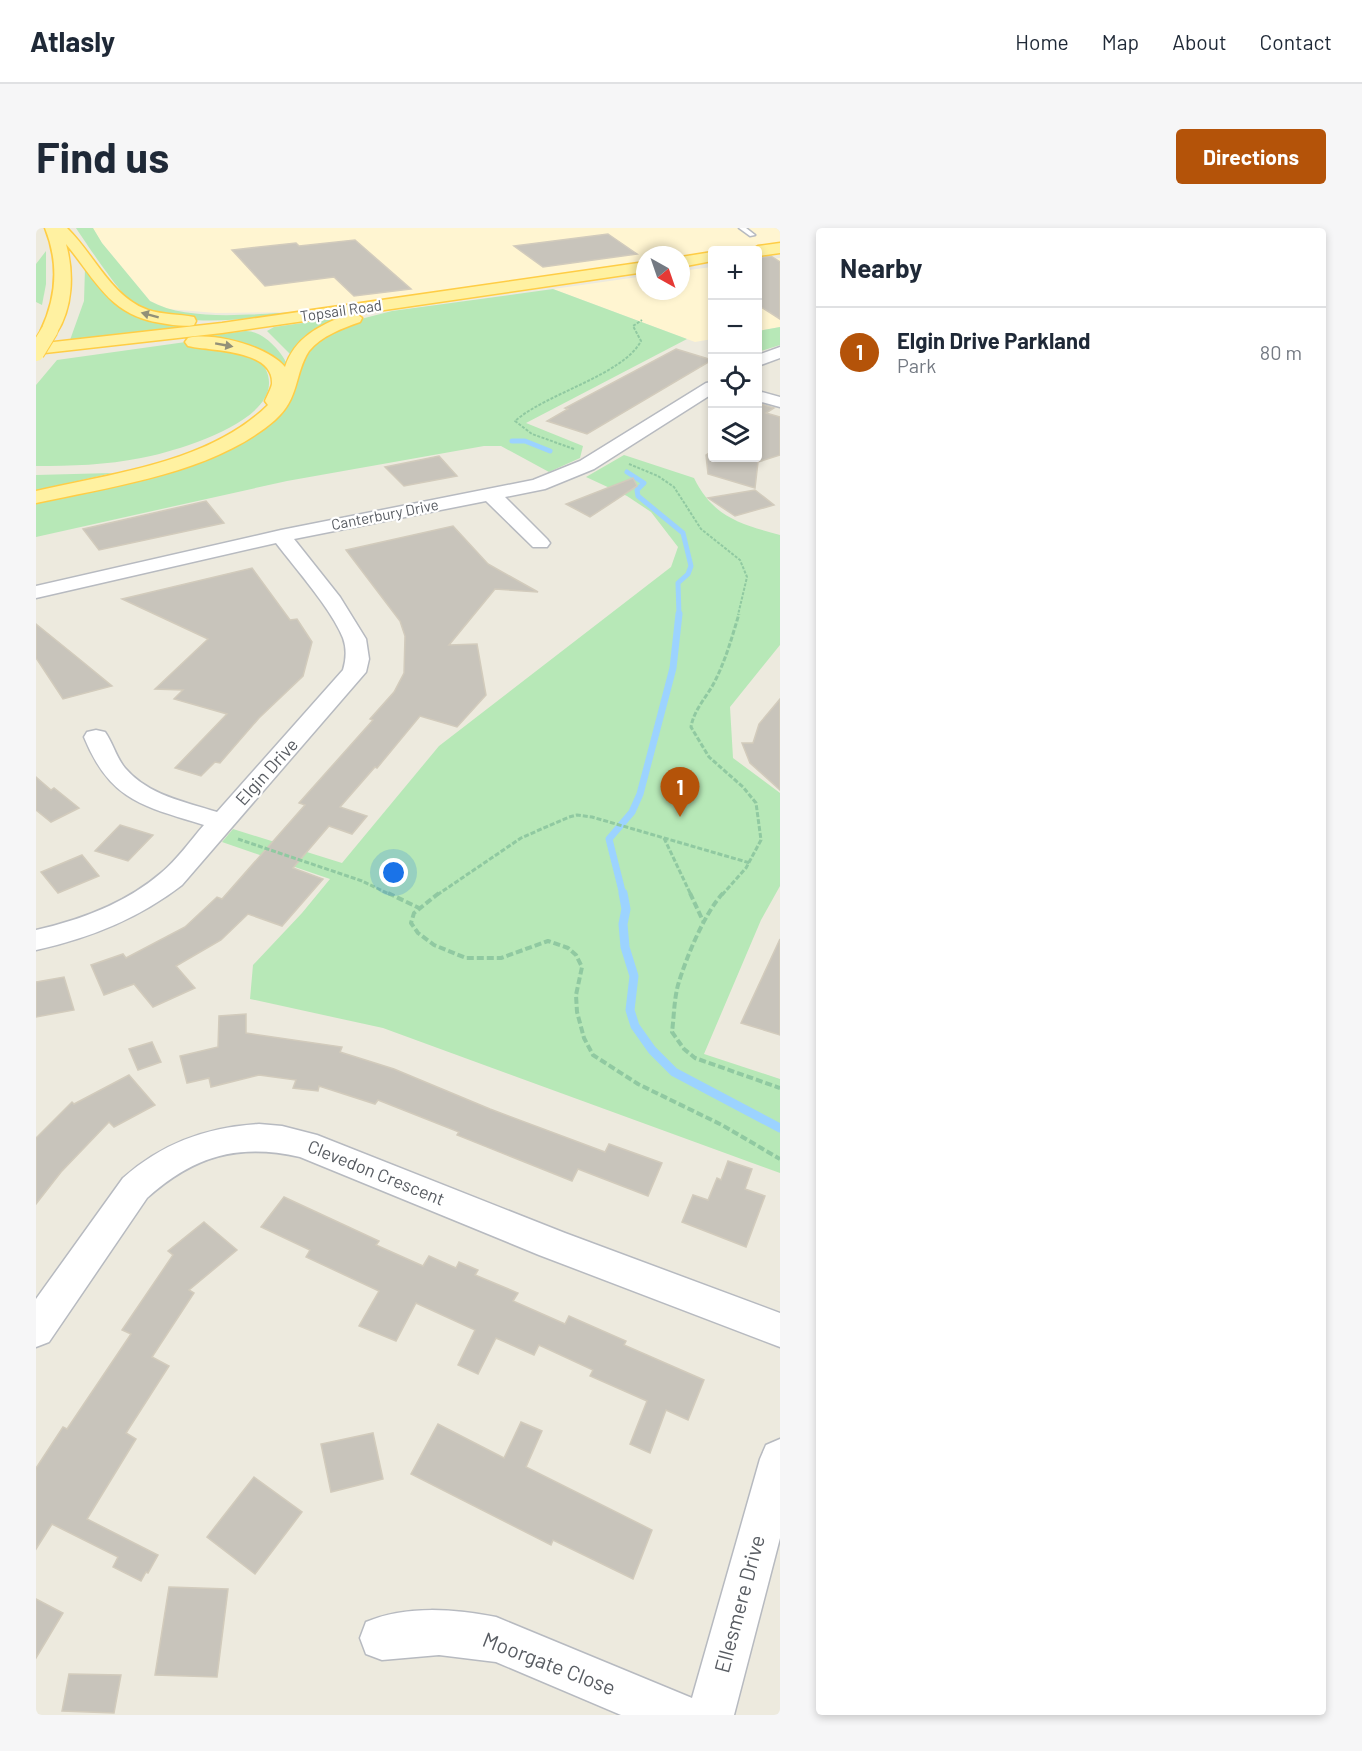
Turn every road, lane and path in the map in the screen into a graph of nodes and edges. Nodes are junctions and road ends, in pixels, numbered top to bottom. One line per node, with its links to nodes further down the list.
1 (742, 228): 3 (lane)
2 (55, 230): 4 (main road); 13 (main road, one-way to 2); 15 (main road, bridge)
3 (752, 235)
4 (41, 244)
5 (780, 248): 6 (main road)
6 (762, 250)
7 (708, 258): 8 (main road)
8 (690, 261)
9 (636, 268): 10 (main road, Topsail Road)
10 (473, 292): 12 (main road, Topsail Road); 18 (main road)
11 (642, 320): 22 (path)
12 (270, 321): 13 (main road, Topsail Road); 18 (main road)
13 (250, 324): 14 (main road, Topsail Road)
14 (102, 342): 15 (main road, Topsail Road); 23 (main road, one-way to 23)
15 (36, 351)
16 (780, 352): 17 (street)
17 (762, 359)
18 (294, 371): 25 (main road)
19 (708, 389): 22 (street, Canterbury Drive)
20 (762, 397): 21 (street)
21 (780, 402)
22 (598, 458): 24 (street, Canterbury Drive); 32 (path)
23 (58, 472)
24 (492, 496): 26 (street, Canterbury Drive); 27 (street)
25 (36, 497)
26 (281, 536): 28 (street, Canterbury Drive); 30 (street, Elgin Drive)
27 (540, 543)
28 (36, 592)
29 (96, 737): 30 (street)
30 (218, 827): 33 (path); 35 (street, Elgin Drive)
31 (664, 837): 32 (path); 33 (path); 34 (path)
32 (750, 863): 34 (path)
33 (418, 908): 37 (path)
34 (704, 921): 36 (path)
35 (36, 940)
36 (780, 1088)
37 (780, 1159)
38 (36, 1330): 39 (street, Clevedon Crescent)
39 (780, 1330)
40 (780, 1458): 43 (street, Ellesmere Drive)
41 (382, 1638): 42 (street, Moorgate Close)
42 (677, 1715)
43 (711, 1715)

